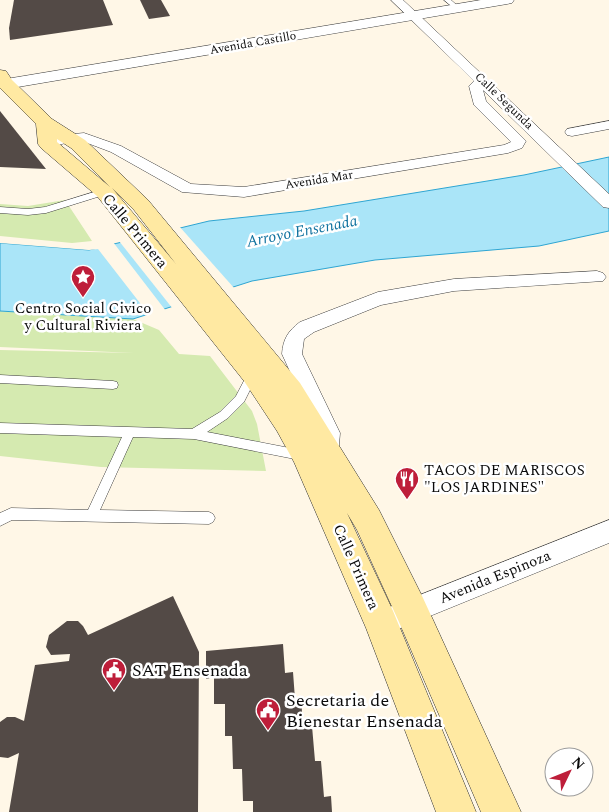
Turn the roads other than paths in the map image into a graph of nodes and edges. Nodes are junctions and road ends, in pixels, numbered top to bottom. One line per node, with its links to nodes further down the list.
1 (397, 0): 4 (street, Calle Segunda)
2 (496, 1): 3 (street, Avenida Castillo)
3 (452, 4): 4 (street, Avenida Castillo)
4 (414, 16): 5 (street, Avenida Castillo); 6 (street, Calle Segunda)
5 (2, 82): 7 (main road, Calle Primera)
6 (488, 86): 10 (street, Avenida Mar); 13 (street, Calle Segunda)
7 (45, 123): 10 (main road, Calle Primera); 11 (main road)
8 (609, 125): 9 (street)
9 (572, 132)
10 (68, 138): 11 (street, Avenida Mar); 14 (main road, Calle Primera)
11 (48, 144): 12 (main road, Calle Primera)
12 (104, 192): 14 (main road, Calle Primera); 15 (lane)
13 (609, 203)
14 (132, 209): 17 (main road, Calle Primera)
15 (0, 210)
16 (597, 277): 23 (street)
17 (248, 353): 22 (lane); 23 (main road, Calle Primera)
18 (0, 380): 19 (lane)
19 (113, 385)
20 (0, 428): 21 (lane)
21 (130, 432): 22 (lane); 24 (lane)
22 (194, 434): 23 (lane)
23 (316, 453): 28 (main road, Calle Primera)
24 (91, 516): 25 (lane); 26 (lane)
25 (209, 518)
26 (0, 520)
27 (609, 531): 28 (street, Avenida Espinoza)
28 (396, 617): 29 (main road); 30 (main road)
29 (456, 812)
30 (501, 812)

